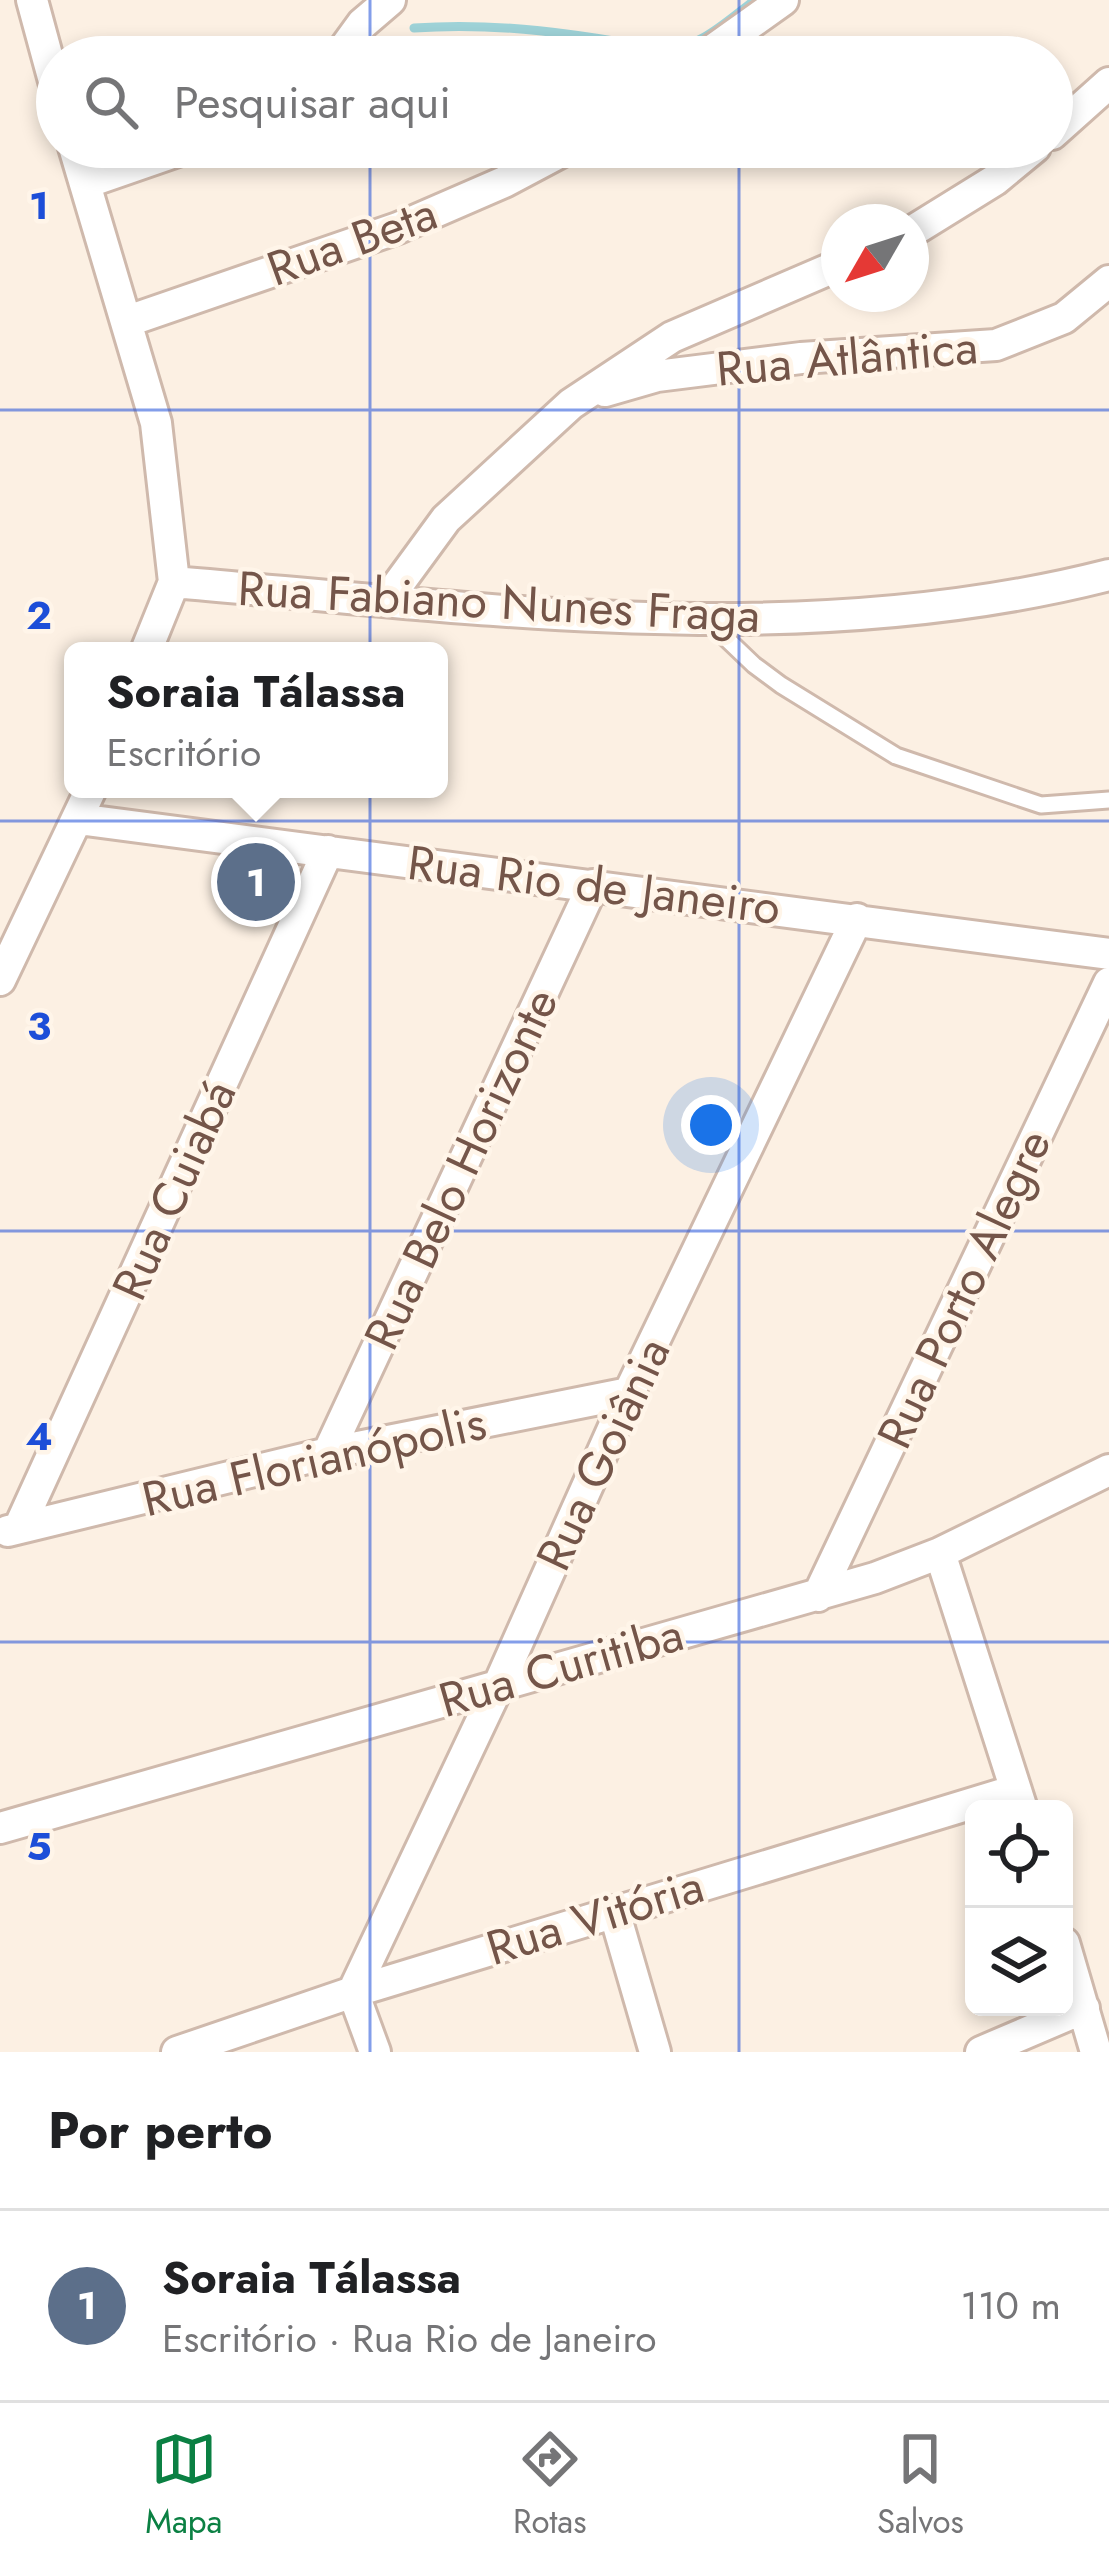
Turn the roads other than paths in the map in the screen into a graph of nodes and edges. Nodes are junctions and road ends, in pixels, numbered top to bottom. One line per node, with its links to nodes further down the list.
1 (32, 0): 4 (street)
2 (390, 0): 5 (street)
3 (784, 0): 6 (street)
4 (42, 36)
5 (353, 36)
6 (733, 36)
7 (1109, 83): 8 (street)
8 (1073, 115)
9 (81, 168): 13 (street)
10 (127, 168): 13 (street)
11 (530, 168): 17 (street, Rua Beta)
12 (1010, 168): 14 (street)
13 (85, 182): 17 (street)
14 (929, 221)
15 (821, 273): 18 (street)
16 (1109, 281): 18 (street, Rua Atlântica)
17 (128, 322): 20 (street)
18 (571, 404): 21 (street)
19 (1109, 575): 22 (street, Rua Fabiano Nunes Fraga)
20 (174, 582): 21 (street, Rua Fabiano Nunes Fraga); 23 (street)
21 (386, 601): 22 (street, Rua Fabiano Nunes Fraga)
22 (709, 622): 25 (lane)
23 (150, 642)
24 (87, 798): 26 (street)
25 (1109, 800)
26 (78, 819): 27 (street, Rua Rio de Janeiro); 31 (street)
27 (328, 851): 28 (street, Rua Rio de Janeiro); 36 (street, Rua Cuiabá)
28 (593, 885): 29 (street, Rua Rio de Janeiro); 34 (street, Rua Belo Horizonte)
29 (857, 919): 30 (street, Rua Rio de Janeiro); 33 (street, Rua Goiânia)
30 (1109, 954)
31 (0, 980)
32 (1109, 983): 38 (street, Rua Porto Alegre)
33 (629, 1393): 34 (street, Rua Florianópolis); 39 (street, Rua Goiânia)
34 (328, 1453): 36 (street, Rua Florianópolis)
35 (1109, 1471): 37 (street, Rua Curitiba)
36 (10, 1531)
37 (940, 1553): 38 (street, Rua Curitiba); 40 (street)
38 (818, 1596): 39 (street, Rua Curitiba)
39 (499, 1684): 42 (street, Rua Curitiba); 45 (street, Rua Goiânia)
40 (1019, 1800)
41 (965, 1815): 43 (street, Rua Vitória)
42 (0, 1828)
43 (614, 1911): 45 (street, Rua Vitória); 49 (street)
44 (1073, 1972): 46 (street)
45 (353, 1992): 47 (street, Rua Vitória); 48 (street)
46 (1084, 2008): 50 (street); 51 (street)
47 (177, 2052)
48 (374, 2052)
49 (655, 2052)
50 (981, 2052)
51 (1096, 2052)

